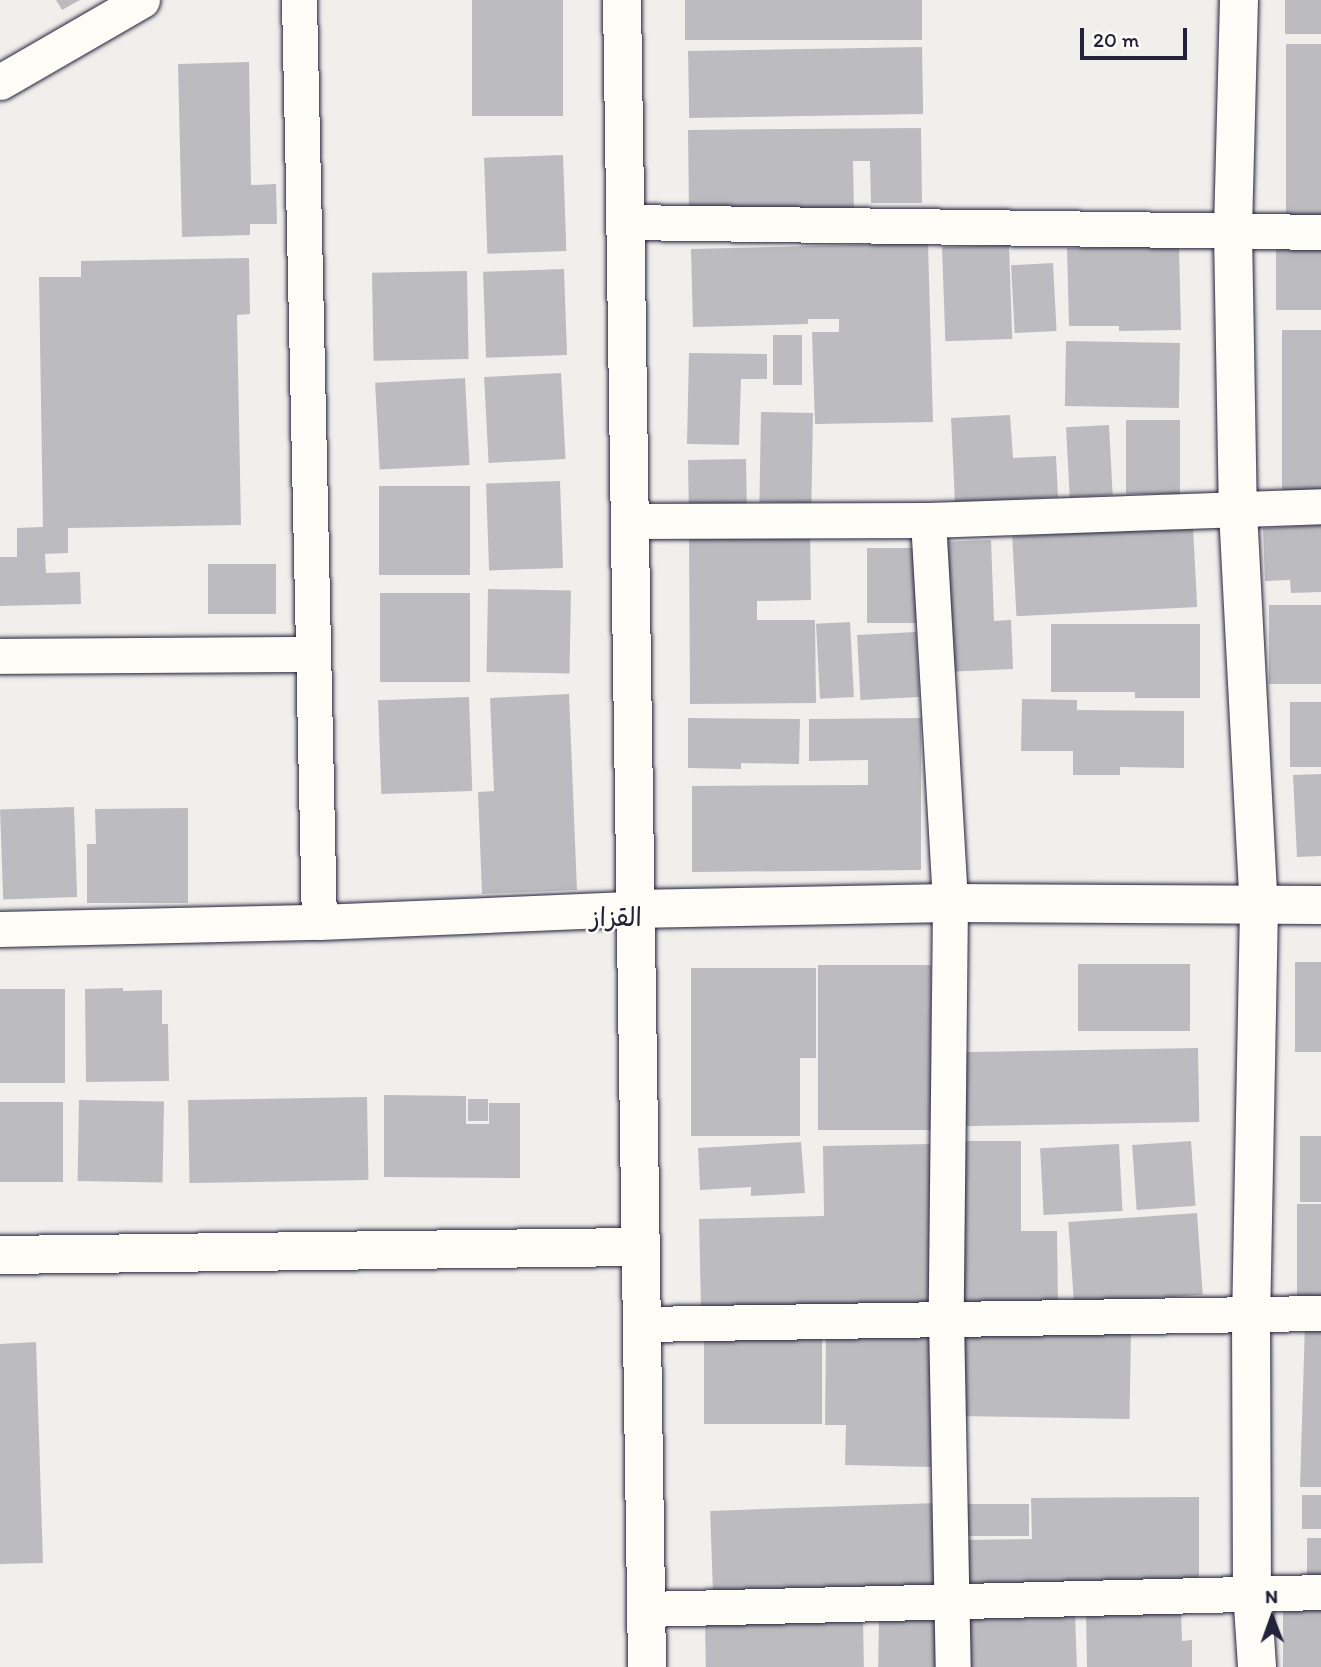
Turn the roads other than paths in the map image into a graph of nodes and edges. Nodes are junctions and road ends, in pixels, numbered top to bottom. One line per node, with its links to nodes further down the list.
1 (142, 0): 5 (street)
2 (299, 0): 13 (street)
3 (622, 0): 6 (street)
4 (1238, 0): 7 (street)
5 (0, 82)
6 (625, 222): 7 (street); 12 (street)
7 (1233, 232): 8 (street); 10 (street)
8 (1321, 232)
9 (1321, 506): 10 (street)
10 (1238, 510): 11 (street); 17 (street)
11 (928, 520): 12 (street); 15 (street)
12 (631, 521): 18 (street)
13 (313, 654): 14 (street); 19 (street)
14 (0, 656)
15 (950, 903): 17 (street); 18 (street); 25 (street)
16 (1321, 905): 17 (street)
17 (1259, 906): 24 (street)
18 (634, 909): 19 (street); 21 (street)
19 (319, 922): 20 (street)
20 (0, 929)
21 (640, 1247): 22 (street); 26 (street)
22 (0, 1255)
23 (1321, 1313): 24 (street)
24 (1251, 1314): 25 (street); 27 (street)
25 (946, 1318): 26 (street); 29 (street)
26 (642, 1324): 30 (street)
27 (1252, 1591): 28 (street); 29 (street); 33 (street)
28 (1321, 1592)
29 (950, 1602): 30 (street); 32 (street)
30 (646, 1609): 31 (street)
31 (647, 1667)
32 (953, 1667)
33 (1257, 1667)

